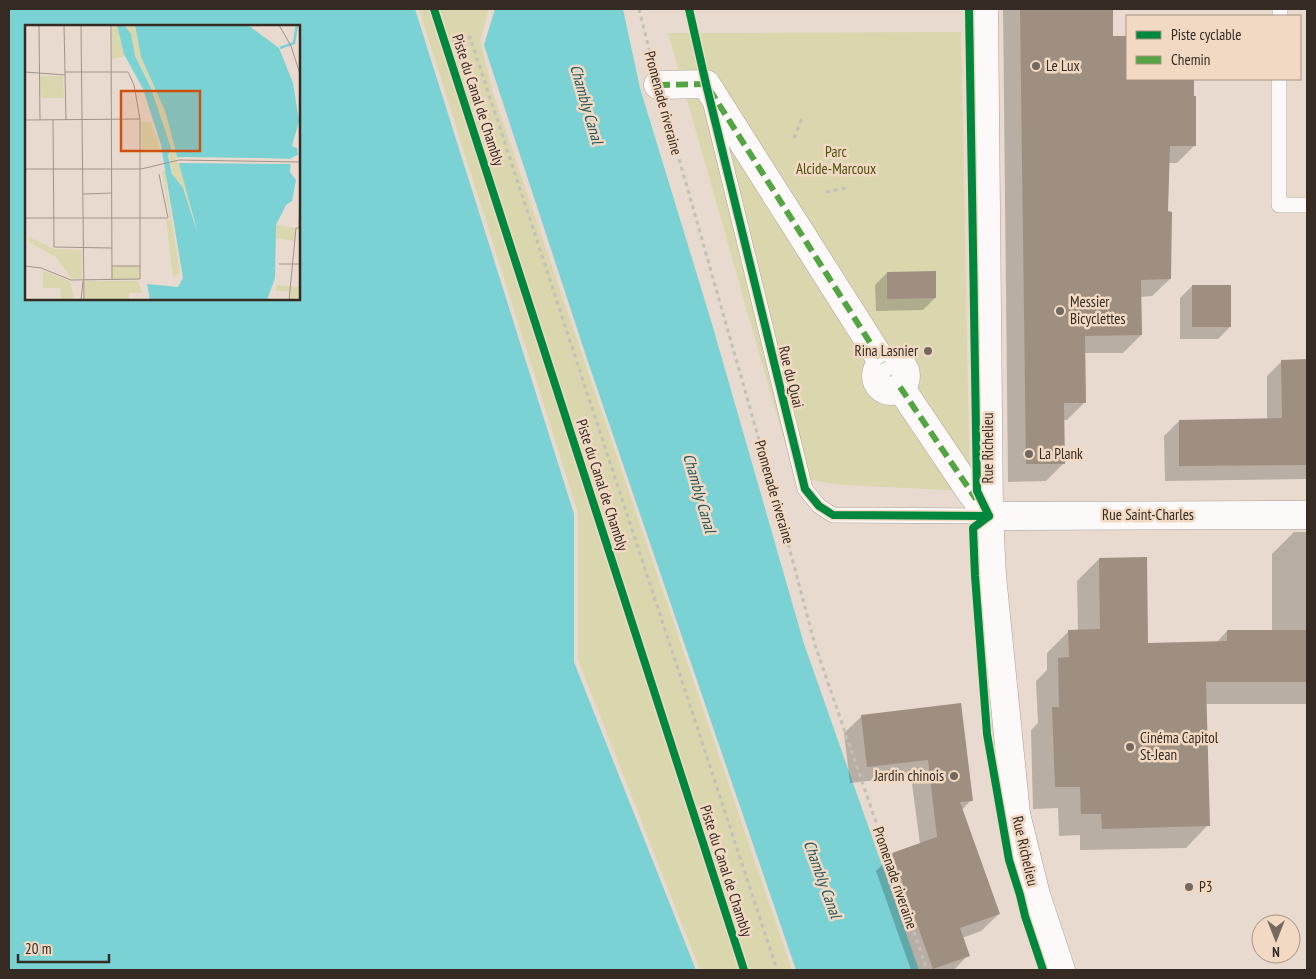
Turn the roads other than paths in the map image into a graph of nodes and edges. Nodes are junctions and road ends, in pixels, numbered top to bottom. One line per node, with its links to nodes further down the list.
1 (984, 9): 7 (street, Rue Richelieu)
2 (1279, 80): 5 (lane)
3 (706, 84): 4 (street); 7 (street); 7 (lane, Rue du Quai)
4 (658, 85)
5 (1307, 205)
6 (1307, 515): 7 (street, Rue Saint-Charles)
7 (988, 516): 8 (street, Rue Richelieu)
8 (1061, 970)

